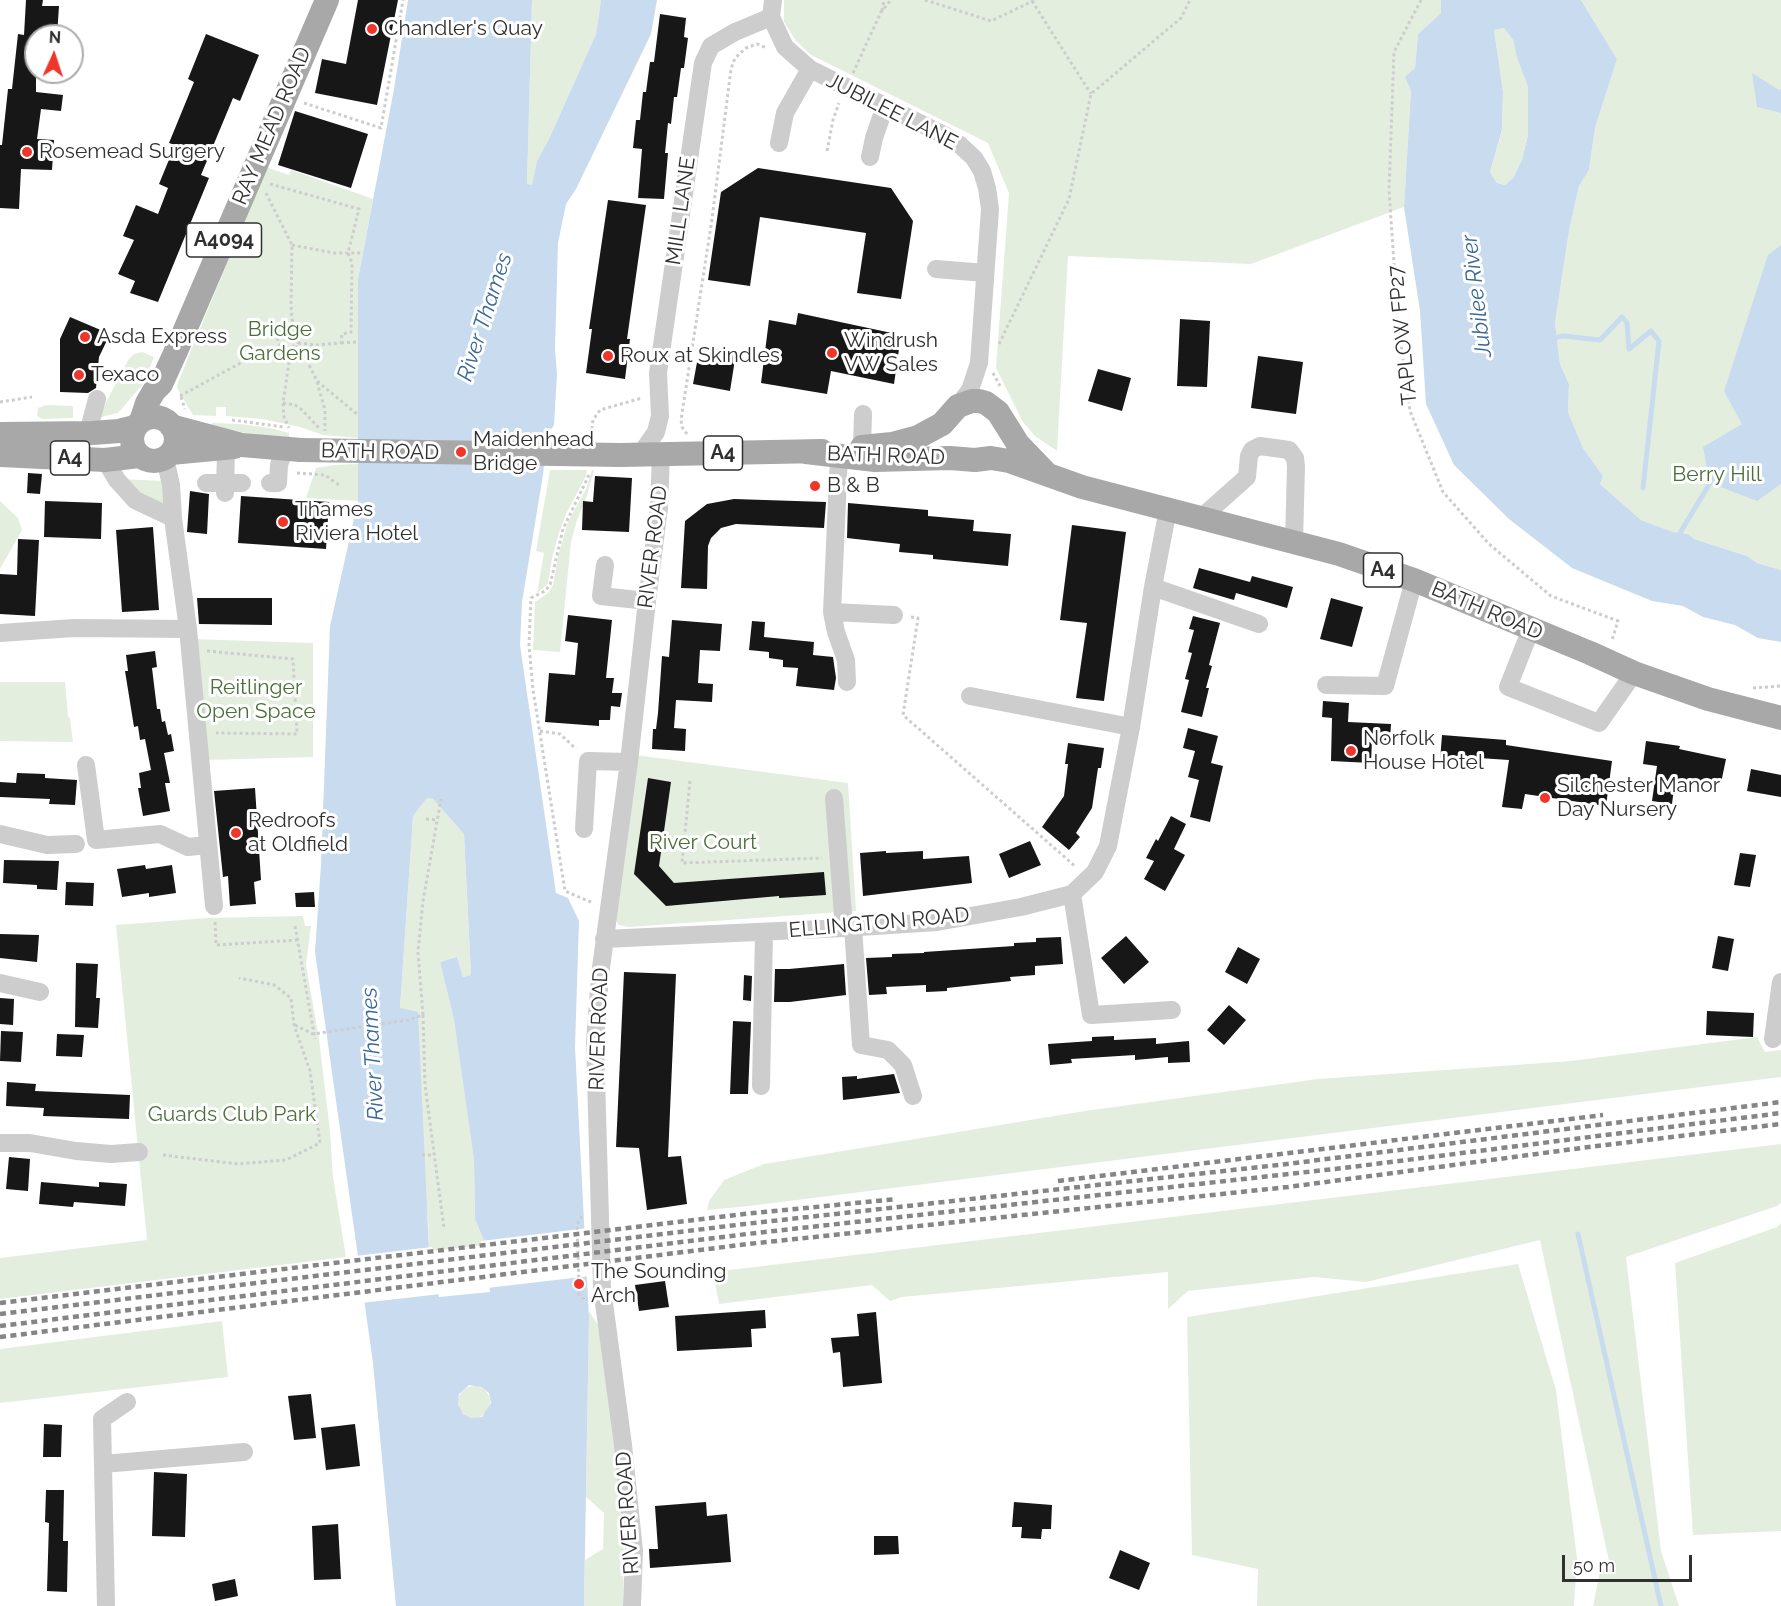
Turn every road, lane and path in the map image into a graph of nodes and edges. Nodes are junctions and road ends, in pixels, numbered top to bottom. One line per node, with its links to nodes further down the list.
1 (403, 0): 15 (path)
2 (884, 0): 10 (path)
3 (891, 0): 10 (path)
4 (924, 0): 7 (path)
5 (1190, 0): 14 (path)
6 (1421, 0): 82 (path, TAPLOW FP27)
7 (1034, 1): 14 (path)
8 (325, 4): 15 (main road, RAY MEAD ROAD / A4094)
9 (772, 8): 12 (street, JUBILEE LANE); 37 (street, MILL LANE)
10 (881, 12): 13 (path)
11 (769, 49): 50 (path)
12 (810, 69): 13 (street, JUBILEE LANE); 17 (street)
13 (846, 87): 16 (street, JUBILEE LANE); 18 (path)
14 (1091, 94): 31 (path)
15 (286, 95): 20 (main road, RAY MEAD ROAD / A4094)
16 (885, 106): 19 (street); 25 (street, JUBILEE LANE)
17 (779, 143)
18 (827, 151)
19 (870, 157)
20 (255, 179): 21 (path); 22 (path); 34 (main road, RAY MEAD ROAD / A4094)
21 (292, 245): 22 (path); 26 (path)
22 (348, 253): 23 (path); 28 (path)
23 (363, 253)
24 (936, 269): 25 (street)
25 (985, 273): 32 (street, JUBILEE LANE)
26 (293, 329): 29 (path); 30 (path)
27 (358, 342): 28 (path)
28 (341, 343): 30 (path)
29 (282, 346): 30 (path); 34 (path)
30 (294, 346): 33 (path); 39 (path)
31 (998, 347)
32 (979, 363): 40 (street, JUBILEE LANE); 43 (street, JUBILEE LANE)
33 (317, 381): 39 (path); 42 (path)
34 (172, 391): 45 (path); 45 (main road); 46 (main road, RAY MEAD ROAD / A4094)
35 (32, 397): 38 (path)
36 (97, 399): 48 (street)
37 (659, 401): 47 (path); 56 (street, MILL LANE)
38 (0, 402)
39 (283, 403): 51 (path)
40 (953, 412): 43 (main road, BATH ROAD / A4); 53 (main road, BATH ROAD / A4); 60 (main road, BATH ROAD)
41 (863, 414): 53 (street)
42 (358, 416)
43 (1000, 416): 60 (main road); 64 (main road, BATH ROAD / A4)
44 (228, 420): 51 (path)
45 (176, 421): 46 (main road, BATH ROAD / A4); 52 (main road, BATH ROAD / A4); 58 (main road)
46 (138, 424): 48 (main road, A4); 57 (main road)
47 (591, 426)
48 (92, 433): 49 (main road, A4)
49 (0, 434)
50 (690, 436)
51 (292, 439): 52 (main road, BATH ROAD / A4); 56 (main road, BATH ROAD / A4, bridge); 66 (street)
52 (234, 447): 58 (main road, BATH ROAD / A4); 65 (street)
53 (862, 447): 54 (main road, BATH ROAD / A4)
54 (806, 452): 56 (main road, BATH ROAD / A4); 59 (main road, BATH ROAD / A4)
55 (0, 455): 61 (main road, A4)
56 (641, 455): 75 (street, RIVER ROAD)
57 (140, 456): 58 (main road, BATH ROAD / A4); 61 (main road, A4)
58 (168, 456): 69 (street)
59 (838, 456): 60 (main road, BATH ROAD / A4); 76 (street)
60 (975, 459): 64 (main road, BATH ROAD / A4)
61 (105, 460): 69 (street)
62 (297, 473): 67 (path)
63 (589, 476): 90 (path)
64 (1050, 476): 68 (main road, BATH ROAD / A4)
65 (206, 483)
66 (270, 483)
67 (339, 486)
68 (1168, 509): 70 (main road, BATH ROAD / A4); 74 (street, ELLINGTON ROAD)
69 (173, 518): 79 (street)
70 (1201, 518): 71 (main road, BATH ROAD / A4); 71 (street)
71 (1294, 542): 73 (main road, BATH ROAD / A4)
72 (605, 565): 75 (street)
73 (1414, 580): 80 (main road, BATH ROAD / A4); 86 (street)
74 (1153, 587): 78 (street); 89 (street, ELLINGTON ROAD)
75 (647, 601): 93 (street, RIVER ROAD)
76 (832, 612): 77 (street); 85 (street)
77 (894, 615): 105 (path)
78 (1259, 624)
79 (188, 629): 81 (street); 83 (street)
80 (1531, 629): 84 (main road, BATH ROAD / A4); 84 (street)
81 (0, 633)
82 (1610, 647)
83 (190, 652): 91 (path); 103 (street)
84 (1634, 673): 88 (main road, BATH ROAD / A4)
85 (847, 682)
86 (1326, 685)
87 (970, 696): 89 (street)
88 (1781, 718)
89 (1131, 727): 105 (street, ELLINGTON ROAD)
90 (540, 731): 92 (path); 108 (path)
91 (215, 733)
92 (588, 760): 93 (street); 100 (street)
93 (628, 762): 108 (street, RIVER ROAD)
94 (86, 765): 103 (street)
95 (690, 781): 104 (path)
96 (834, 798): 104 (street)
97 (441, 799): 99 (path)
98 (426, 819): 99 (path)
99 (437, 820): 119 (path)
100 (584, 829)
101 (0, 834): 102 (street)
102 (76, 844)
103 (207, 845): 107 (street)
104 (839, 857): 110 (street)
105 (1095, 872): 106 (street, ELLINGTON ROAD)
106 (1072, 894): 110 (street, ELLINGTON ROAD); 118 (street)
107 (214, 906): 113 (path)
108 (608, 909): 112 (street, RIVER ROAD)
109 (295, 926): 113 (path)
110 (848, 928): 111 (street, ELLINGTON ROAD); 125 (street)
111 (764, 932): 112 (street, ELLINGTON ROAD); 124 (street)
112 (604, 939): 136 (street, RIVER ROAD)
113 (298, 940): 121 (path)
114 (239, 978): 120 (path)
115 (1781, 982): 123 (street)
116 (0, 983): 117 (street)
117 (40, 992)
118 (1172, 1010)
119 (423, 1015): 121 (path); 130 (path)
120 (294, 1025): 121 (path); 128 (path)
121 (314, 1034): 122 (path)
122 (315, 1039)
123 (1773, 1039)
124 (760, 1086)
125 (913, 1096)
126 (0, 1143): 127 (street)
127 (139, 1152)
128 (163, 1155)
129 (422, 1155): 130 (path)
130 (433, 1155): 131 (path)
131 (444, 1228)
132 (127, 1402): 134 (street)
133 (244, 1452): 134 (street)
134 (103, 1464): 135 (street)
135 (106, 1606)
136 (632, 1606)

